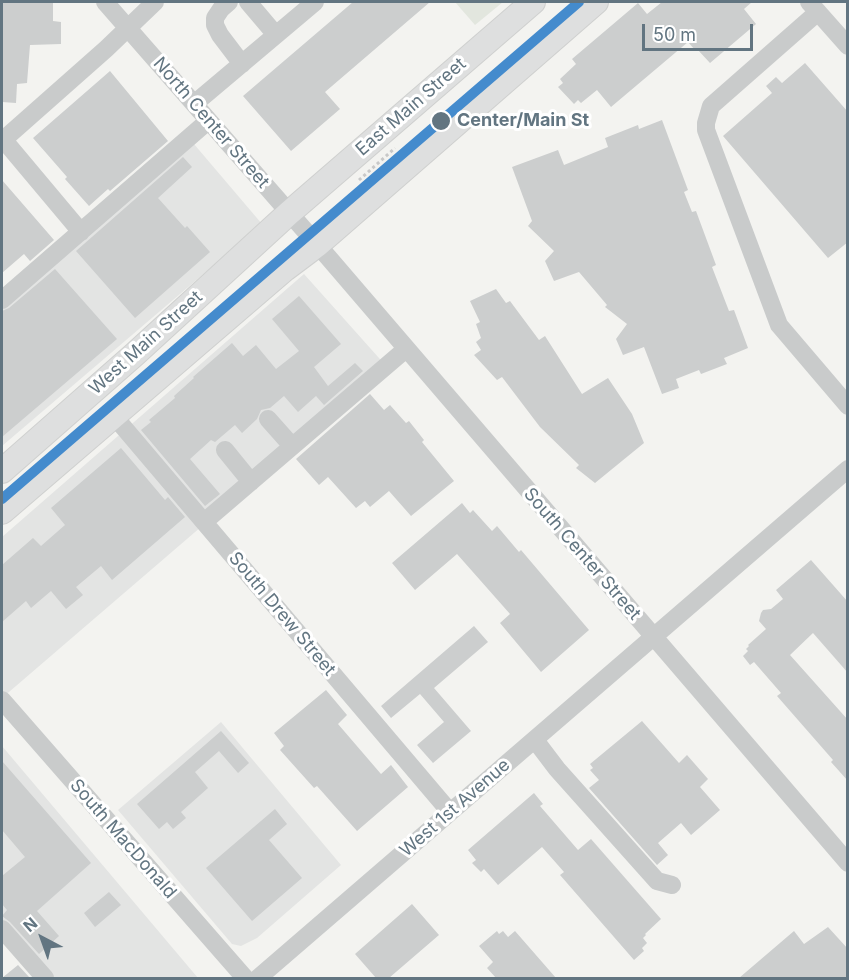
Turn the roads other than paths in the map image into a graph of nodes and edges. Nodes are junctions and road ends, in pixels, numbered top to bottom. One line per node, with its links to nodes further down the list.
1 (105, 2): 9 (street, North Center Street)
2 (155, 2): 9 (street)
3 (230, 2): 12 (street)
4 (248, 2): 10 (street)
5 (315, 2): 10 (street)
6 (533, 2): 16 (main road, East Main Street)
7 (596, 2): 18 (main road)
8 (814, 7): 11 (street); 21 (street)
9 (128, 28): 13 (street, North Center Street); 15 (street)
10 (276, 35): 12 (street)
11 (848, 46)
12 (242, 64): 13 (street)
13 (194, 104): 14 (street, North Center Street)
14 (208, 121): 16 (street, North Center Street); 17 (street)
15 (2, 140): 17 (street)
16 (289, 213): 18 (street, North Center Street); 27 (main road, West Main Street)
17 (81, 232): 19 (street)
18 (317, 244): 20 (street, South Center Street); 22 (main road, West Main Street)
19 (2, 300)
20 (406, 349): 24 (street); 31 (street, South Center Street)
21 (848, 406)
22 (114, 416): 29 (main road, West Main Street); 30 (street, South Drew Street)
23 (267, 419): 24 (street)
24 (292, 446): 28 (street)
25 (225, 450): 28 (street)
26 (848, 468): 31 (street, West 1st Avenue)
27 (2, 471)
28 (250, 482): 30 (street)
29 (2, 512)
30 (204, 522): 34 (street, South Drew Street)
31 (652, 637): 33 (street, West 1st Avenue); 35 (street, South Center Street)
32 (2, 700): 39 (street, South MacDonald)
33 (535, 740): 34 (street, West 1st Avenue); 36 (street)
34 (450, 812): 40 (street, West 1st Avenue)
35 (848, 863)
36 (672, 885)
37 (2, 929): 38 (street)
38 (45, 978)
39 (245, 978)
40 (258, 978)

